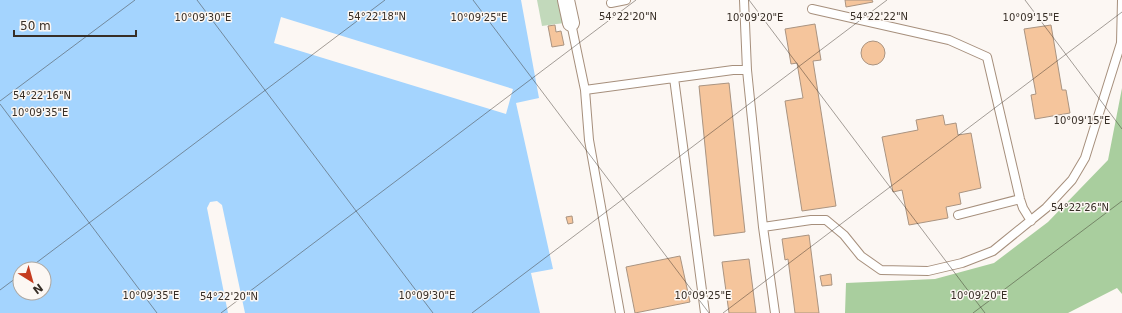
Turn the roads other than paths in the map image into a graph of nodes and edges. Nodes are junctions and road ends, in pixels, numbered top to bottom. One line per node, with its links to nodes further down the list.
1 (566, 0): 7 (street)
2 (626, 0): 5 (lane)
3 (744, 0): 8 (lane)
4 (1122, 0): 13 (lane)
5 (611, 3)
6 (812, 9): 11 (lane)
7 (571, 23): 10 (lane)
8 (747, 70): 9 (lane); 14 (lane)
9 (674, 78): 10 (lane); 16 (lane)
10 (584, 90): 15 (lane)
11 (1020, 199): 12 (lane); 13 (lane)
12 (958, 215)
13 (1031, 221): 14 (lane)
14 (763, 227): 17 (lane)
15 (620, 313)
16 (705, 313)
17 (775, 313)

